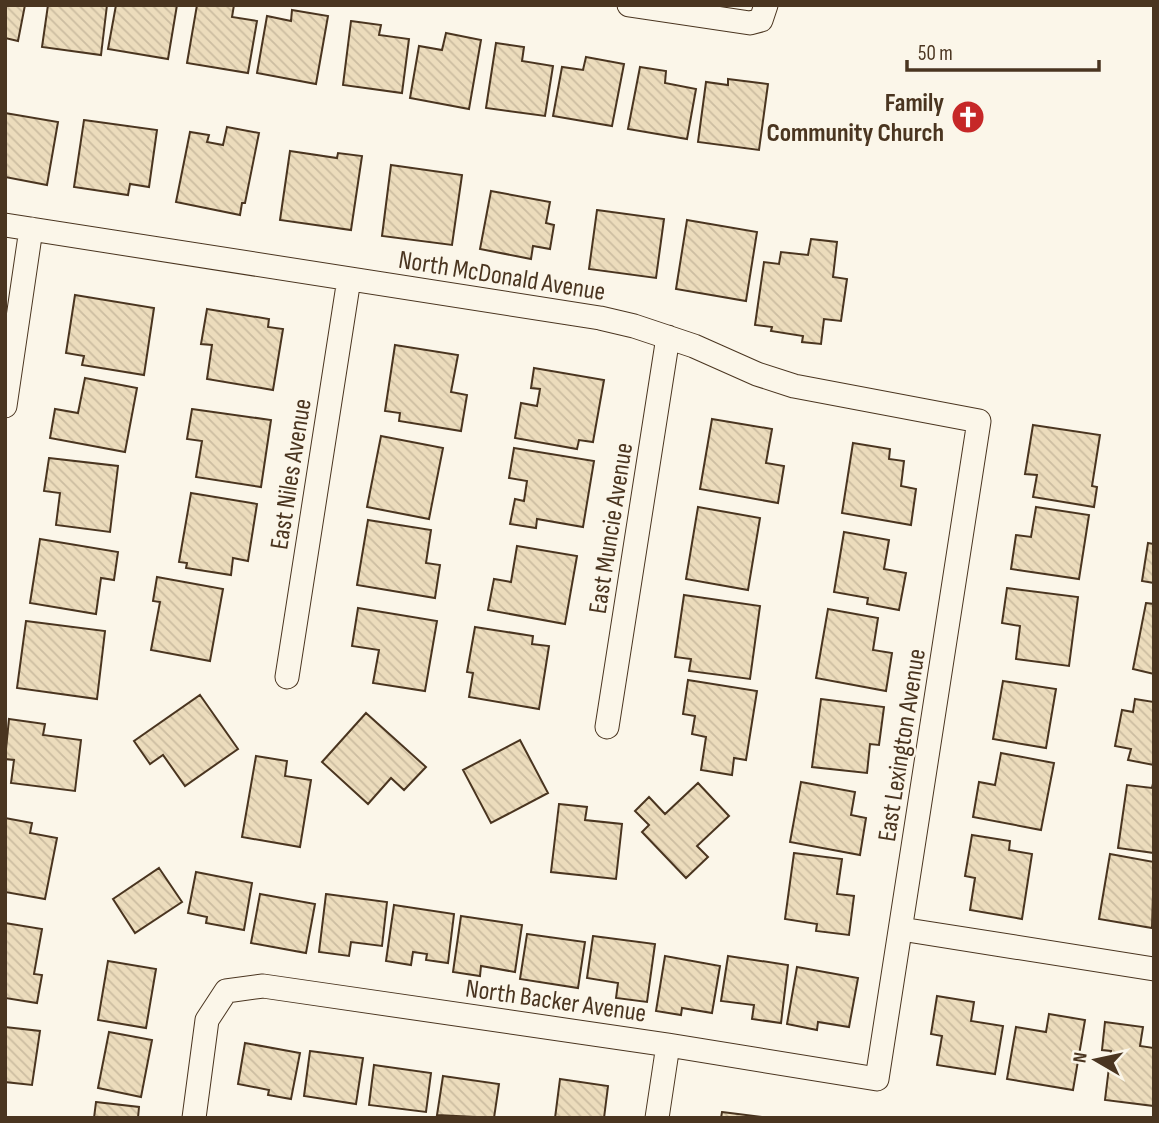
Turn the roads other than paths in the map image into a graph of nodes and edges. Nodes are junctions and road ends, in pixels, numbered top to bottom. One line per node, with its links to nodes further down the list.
1 (629, 5): 2 (street)
2 (764, 12)
3 (5, 225): 4 (street, North McDonald Avenue)
4 (31, 229): 5 (street, North McDonald Avenue); 7 (street)
5 (349, 279): 6 (street, North McDonald Avenue); 9 (street, East Niles Avenue)
6 (668, 337): 8 (street, North McDonald Avenue); 10 (street, East Muncie Avenue)
7 (5, 406)
8 (979, 421): 11 (street, East Lexington Avenue)
9 (287, 677)
10 (607, 727)
11 (901, 929): 12 (street); 14 (street, East Lexington Avenue)
12 (1154, 969)
13 (668, 1045): 14 (street, North Backer Avenue); 15 (street, North Backer Avenue); 16 (street)
14 (877, 1079)
15 (194, 1118)
16 (657, 1118)

